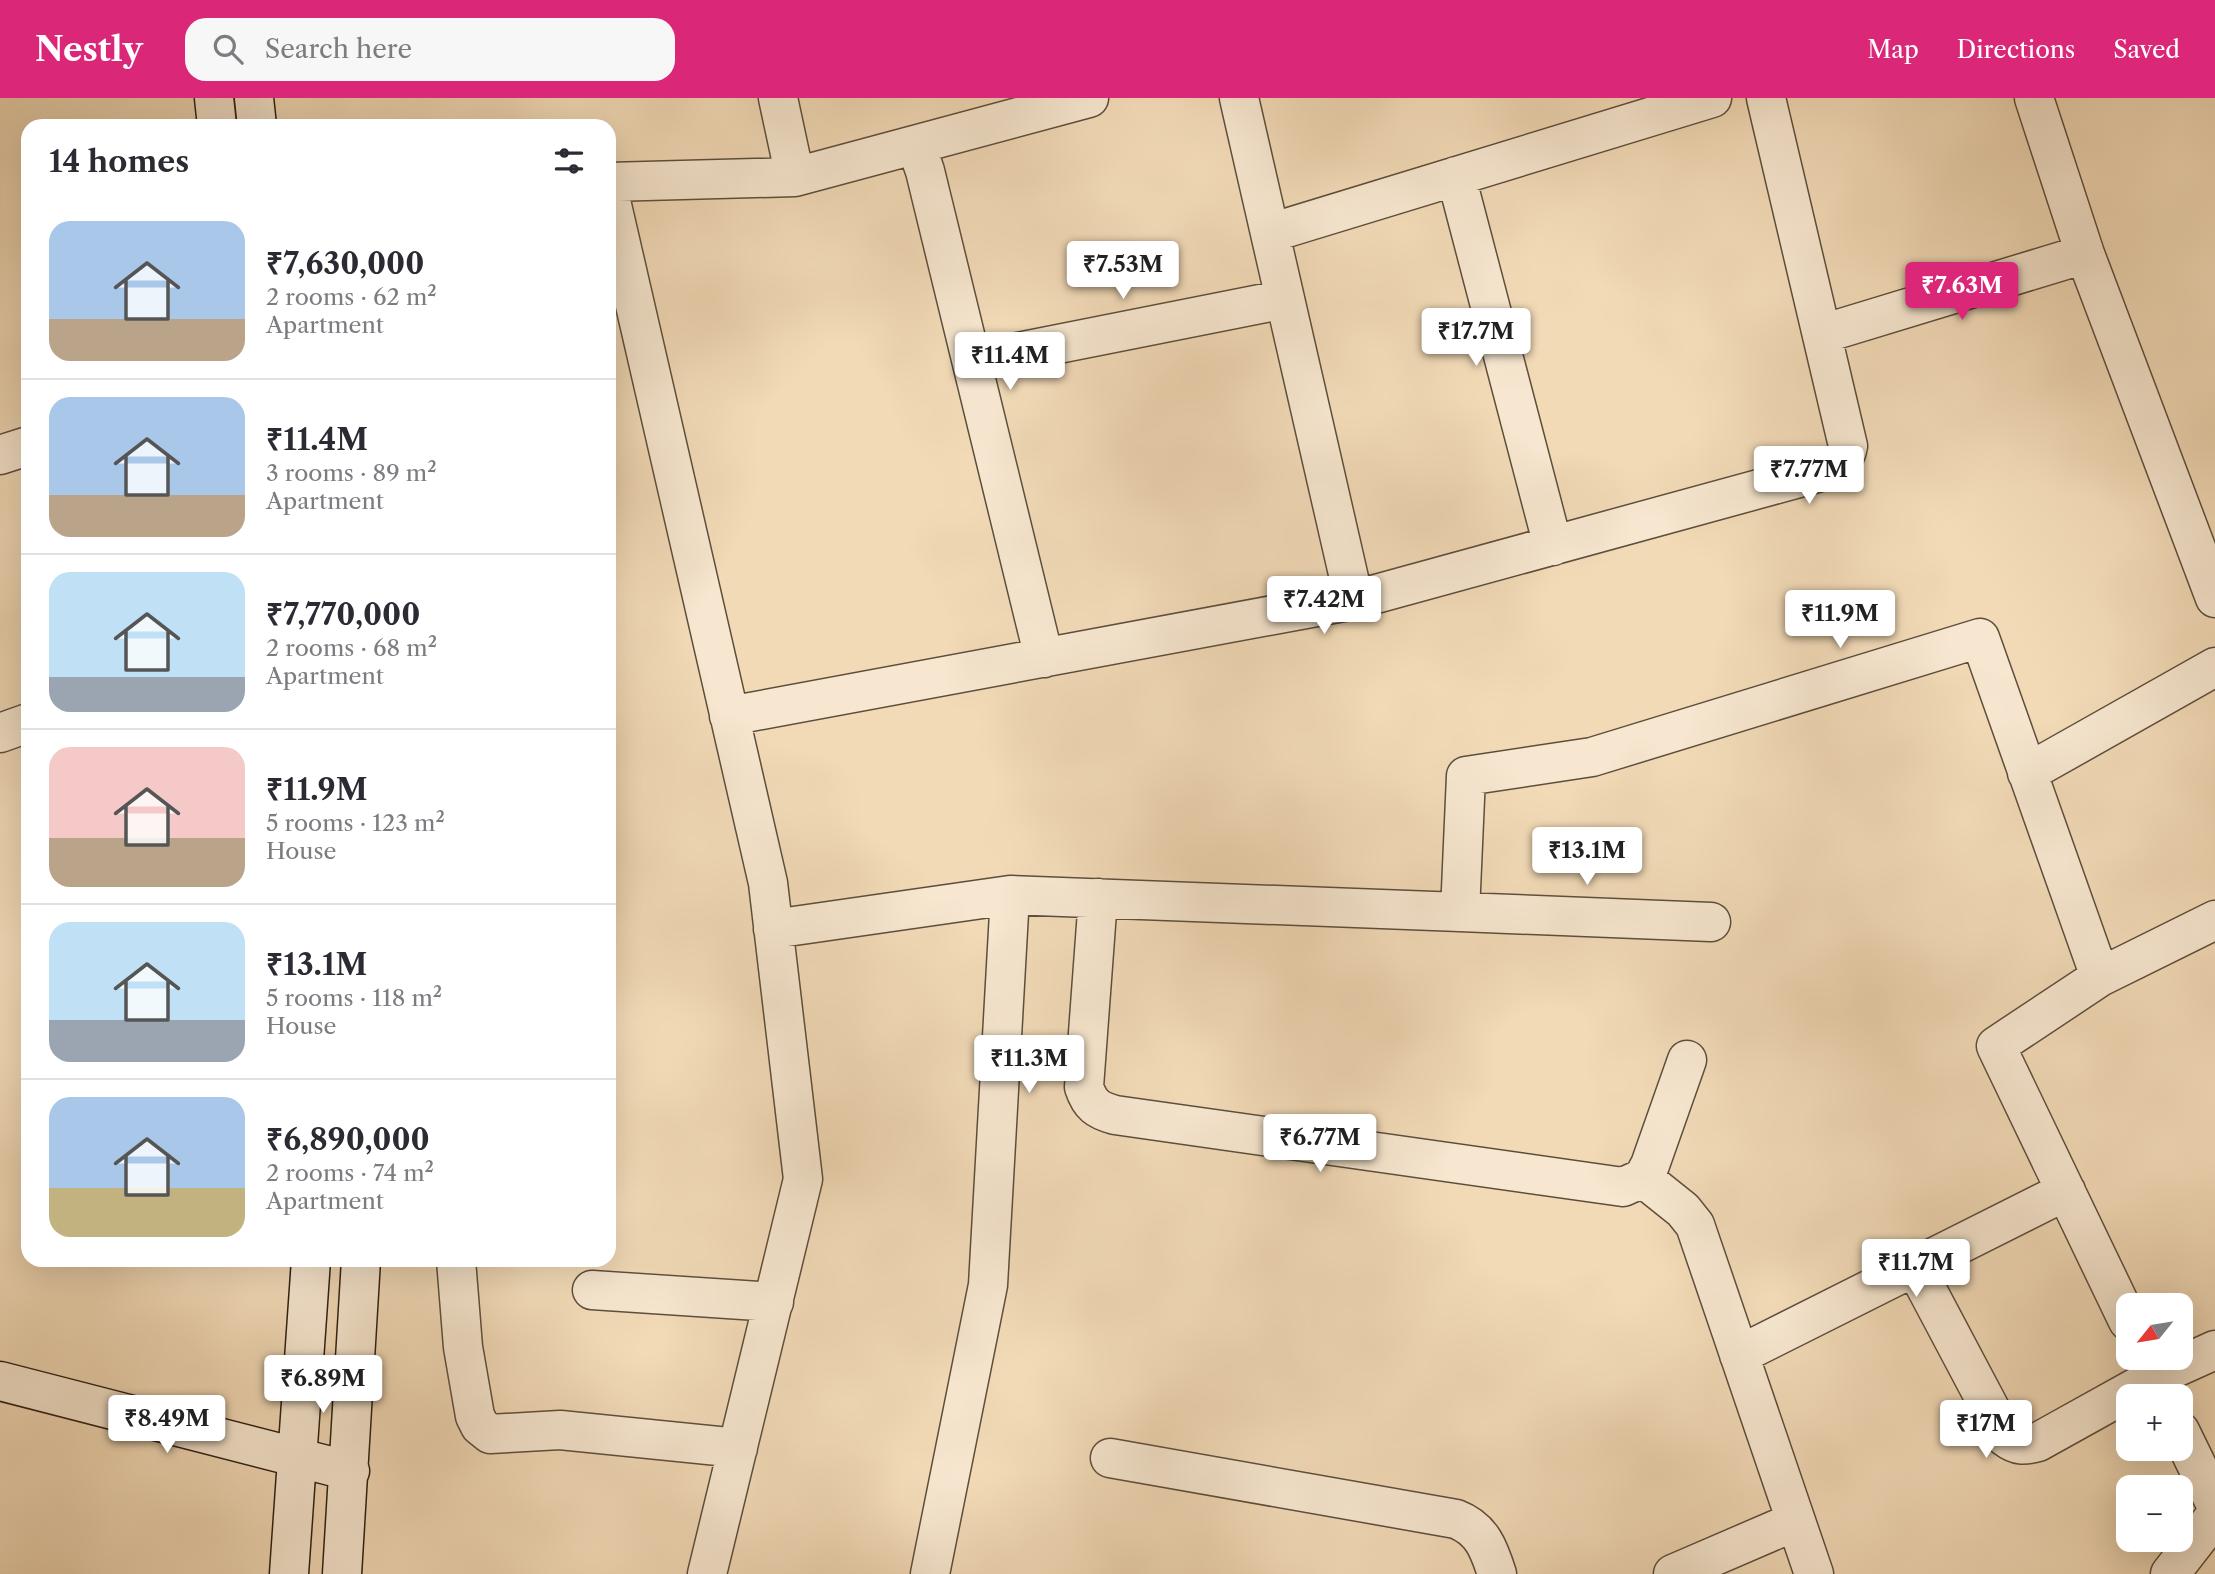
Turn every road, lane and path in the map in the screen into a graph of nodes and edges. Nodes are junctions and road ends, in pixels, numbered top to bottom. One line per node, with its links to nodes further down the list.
1 (214, 98): 9 (street)
2 (254, 98): 10 (street)
3 (778, 98): 13 (street)
4 (1089, 98): 11 (street)
5 (1238, 98): 16 (street)
6 (1712, 98): 12 (street)
7 (1766, 98): 19 (street)
8 (2035, 98): 17 (street)
9 (216, 119)
10 (256, 119)
11 (916, 145): 13 (street); 20 (street)
12 (1457, 176): 16 (street); 23 (street)
13 (795, 177): 14 (street)
14 (616, 182)
15 (616, 222): 28 (street)
16 (1270, 233): 18 (street)
17 (2085, 254): 19 (street); 24 (street)
18 (1285, 299): 20 (street); 25 (street)
19 (1822, 334): 23 (street)
20 (972, 361): 26 (street)
21 (21, 448): 22 (street)
22 (0, 455)
23 (1553, 546): 25 (street)
24 (2215, 598)
25 (1354, 600): 26 (street)
26 (1044, 657): 28 (street)
27 (2215, 667): 31 (street)
28 (729, 716): 37 (street)
29 (21, 726): 30 (street)
30 (0, 733)
31 (2027, 773): 34 (street); 38 (street)
32 (1010, 895): 33 (street); 37 (street); 64 (street)
33 (1098, 898): 34 (street); 40 (street)
34 (1460, 912): 36 (street)
35 (2215, 920): 38 (street)
36 (1711, 922)
37 (773, 929): 48 (street)
38 (2100, 977): 41 (street)
39 (1687, 1060): 40 (street)
40 (1643, 1178): 50 (street)
41 (2066, 1191): 45 (street); 47 (street)
42 (311, 1267): 54 (street)
43 (361, 1267): 57 (street)
44 (457, 1267): 53 (street)
45 (1914, 1267): 50 (street); 51 (street)
46 (592, 1290): 48 (street)
47 (2116, 1296)
48 (774, 1302): 53 (street)
49 (2215, 1350): 51 (street)
50 (1740, 1355): 60 (street)
51 (2155, 1377)
52 (0, 1381): 54 (street)
53 (738, 1448): 63 (street)
54 (297, 1458): 57 (street); 61 (street)
55 (1110, 1458): 65 (street)
56 (2193, 1458): 58 (street)
57 (350, 1471): 62 (street)
58 (2215, 1503)
59 (2215, 1516): 68 (street)
60 (1796, 1521): 66 (street); 67 (street)
61 (289, 1574)
62 (342, 1574)
63 (707, 1574)
64 (930, 1574)
65 (1497, 1574)
66 (1673, 1574)
67 (1814, 1574)
68 (2170, 1574)

